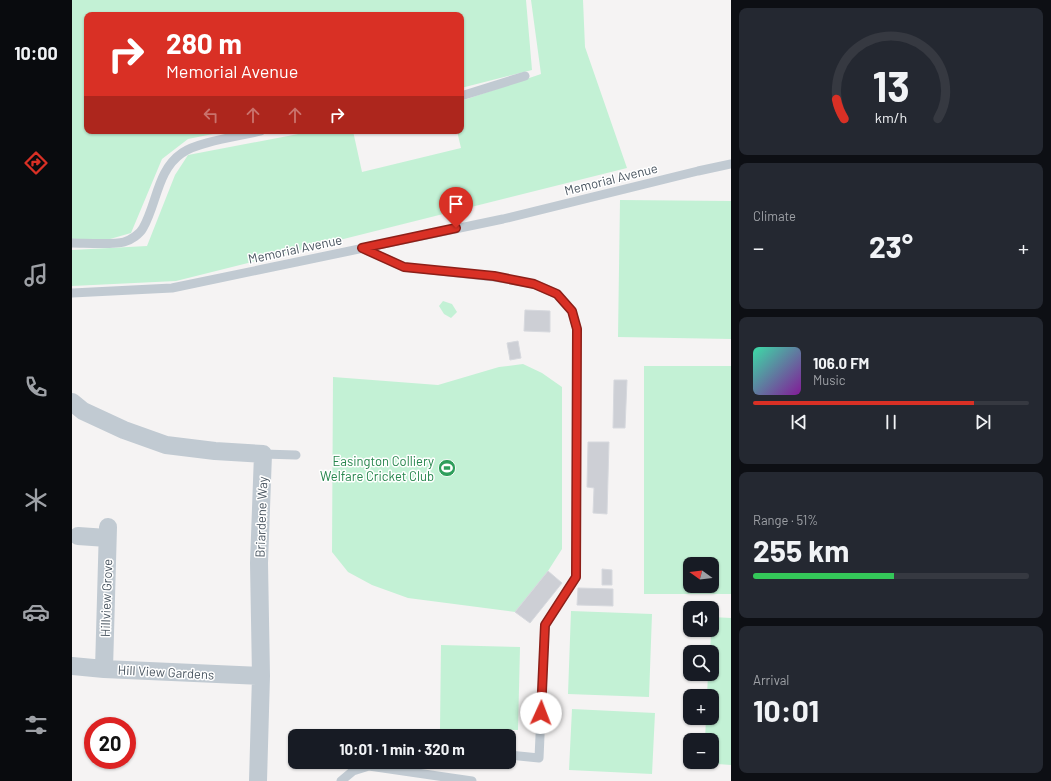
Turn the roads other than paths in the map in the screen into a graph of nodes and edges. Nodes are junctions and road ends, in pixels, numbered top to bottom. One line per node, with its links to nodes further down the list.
1 (525, 76): 2 (lane)
2 (464, 95)
3 (248, 134): 5 (lane)
4 (731, 164): 6 (lane, Memorial Avenue)
5 (72, 243)
6 (362, 248): 7 (lane, Memorial Avenue); 15 (lane)
7 (72, 293)
8 (72, 402): 9 (street)
9 (263, 454): 10 (lane); 14 (street, Briardene Way)
10 (296, 455)
11 (75, 536): 13 (street, Hillview Grove)
12 (72, 666): 13 (street, Hill View Gardens)
13 (104, 669): 14 (street, Hill View Gardens)
14 (261, 676): 16 (street, Briardene Way)
15 (516, 756)
16 (258, 781)
17 (341, 781): 18 (lane)
18 (472, 781)

